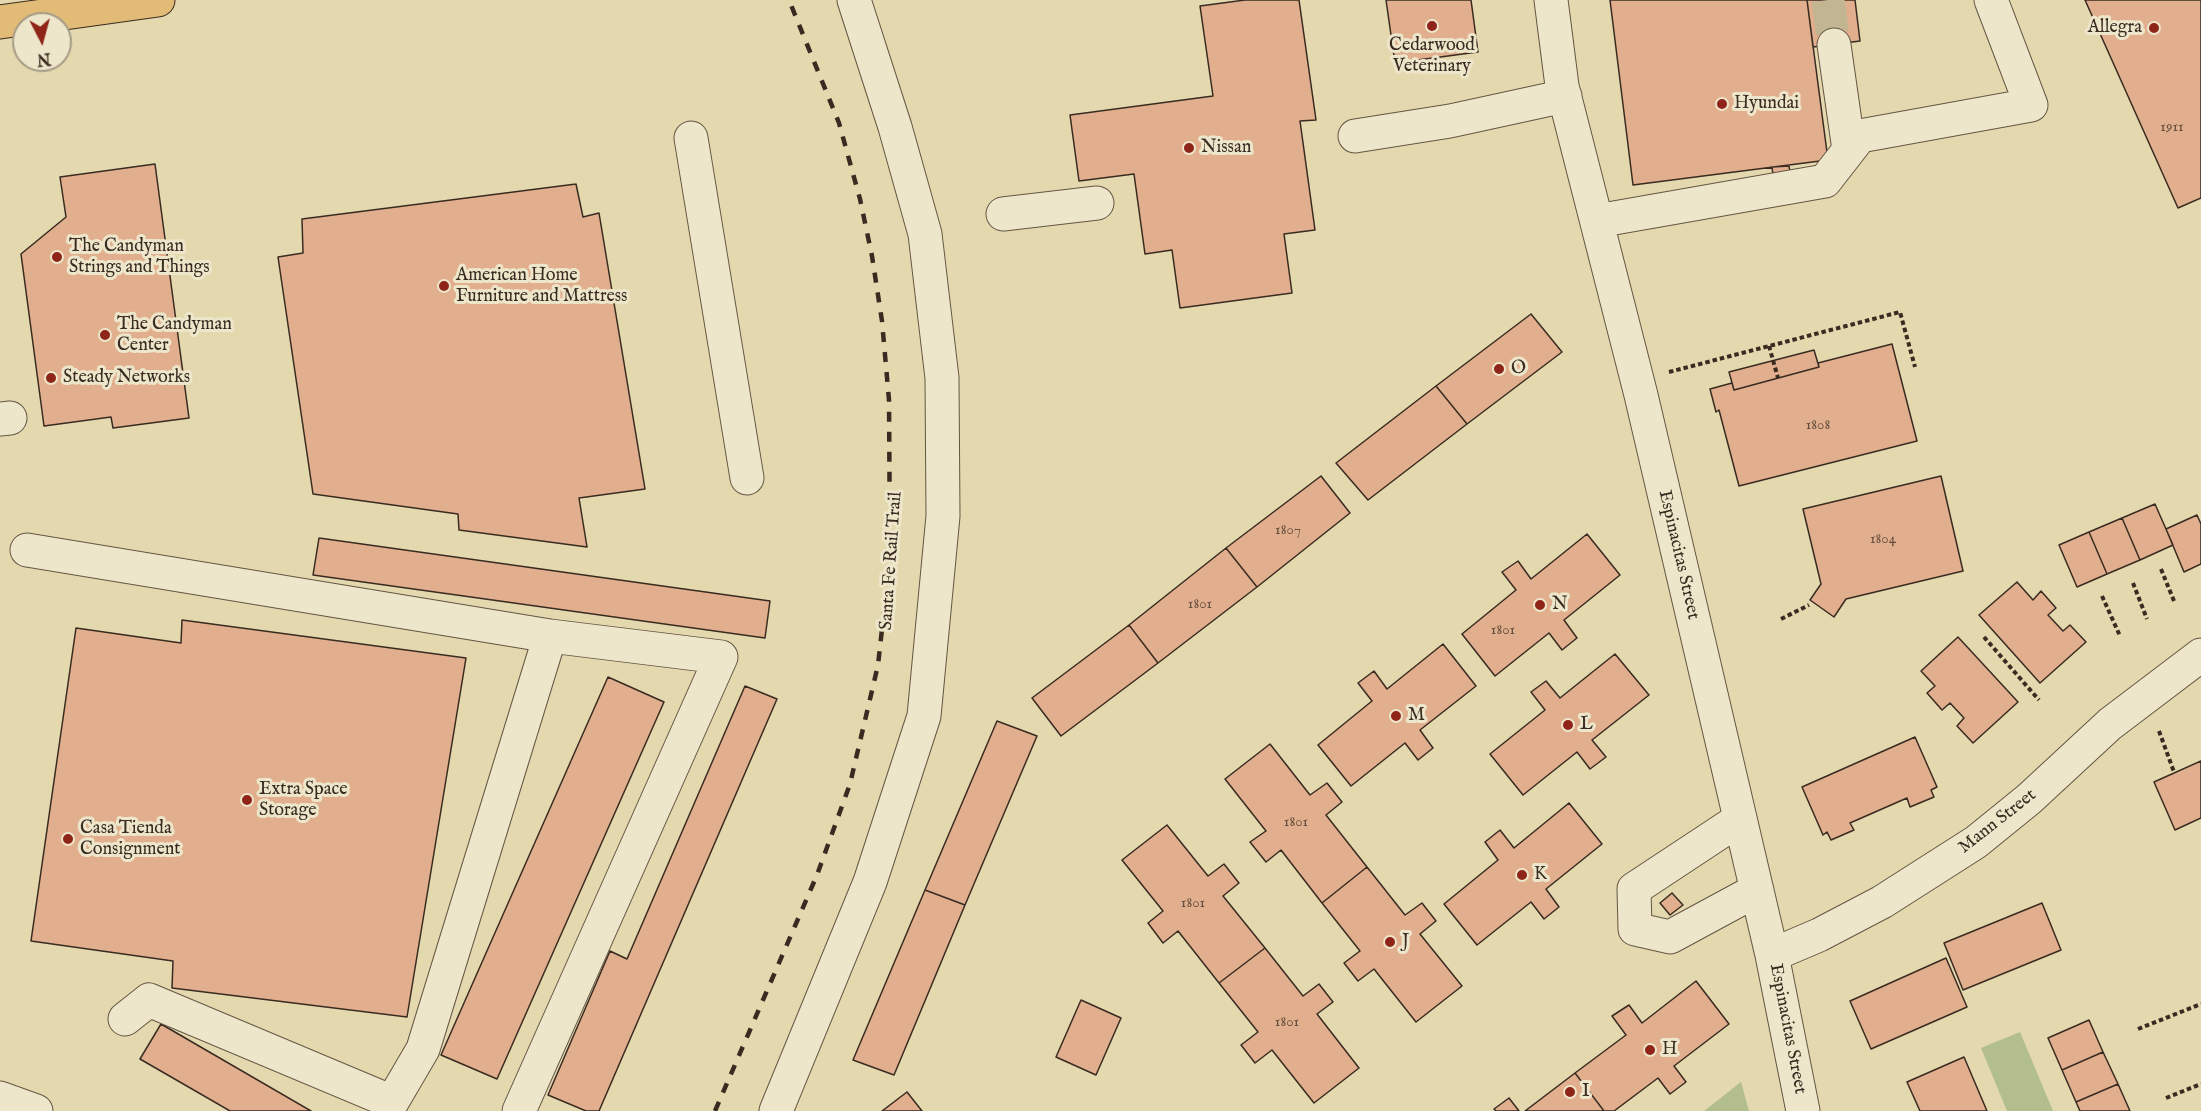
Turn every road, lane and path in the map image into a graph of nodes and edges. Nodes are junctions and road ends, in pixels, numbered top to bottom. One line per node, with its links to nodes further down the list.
1 (158, 0): 5 (main road)
2 (854, 0): 44 (street)
3 (1551, 0): 7 (street, Espinacitas Street)
4 (1991, 0): 10 (street)
5 (0, 22)
6 (1834, 45): 10 (street)
7 (1565, 96): 8 (street); 13 (street, Espinacitas Street)
8 (1356, 136)
9 (691, 138): 18 (street)
10 (1849, 150): 13 (street)
11 (1097, 204): 12 (street)
12 (1003, 214)
13 (1597, 221): 34 (street, Espinacitas Street)
14 (1769, 346): 15 (path); 16 (path); 17 (path)
15 (1915, 367)
16 (1665, 373)
17 (1778, 378)
18 (747, 478)
19 (27, 550): 27 (street)
20 (2161, 569): 23 (path)
21 (2133, 583): 26 (path)
22 (2102, 596): 28 (path)
23 (2174, 601)
24 (1809, 605): 25 (path)
25 (1781, 619)
26 (2147, 619)
27 (550, 636): 42 (street); 43 (street)
28 (2120, 636)
29 (1984, 638): 31 (path)
30 (2201, 655): 36 (street, Mann Street)
31 (2039, 700)
32 (2159, 731): 33 (path)
33 (2174, 772)
34 (1740, 819): 35 (street, Espinacitas Street); 35 (street)
35 (1757, 890): 36 (street, Espinacitas Street)
36 (1772, 955): 45 (street, Espinacitas Street)
37 (2201, 1004): 39 (path)
38 (125, 1019): 42 (street)
39 (2138, 1029)
40 (2201, 1084): 41 (path)
41 (2166, 1098)
42 (400, 1107)
43 (519, 1111)
44 (777, 1111)
45 (1803, 1111)

